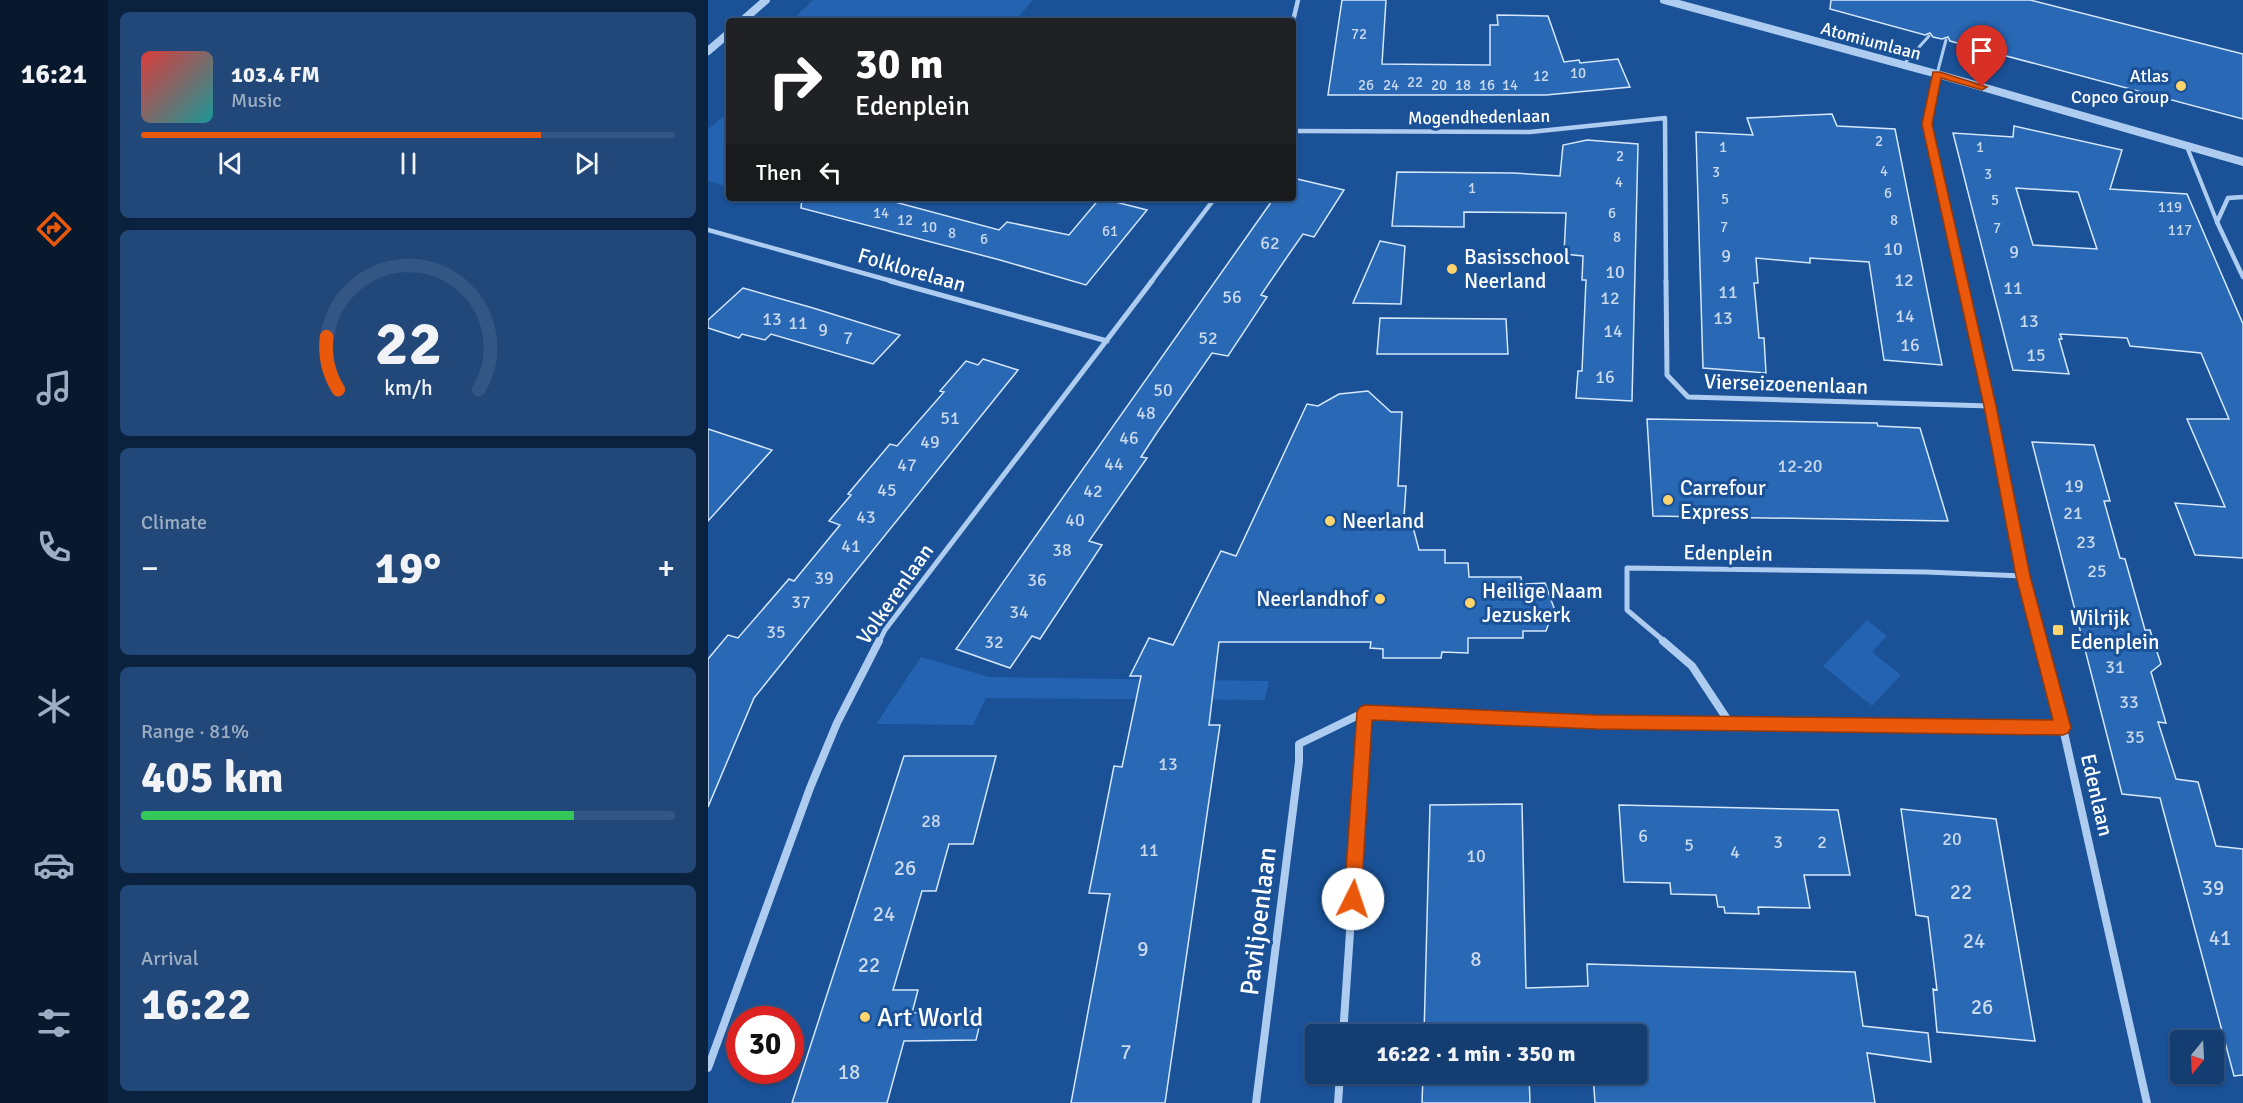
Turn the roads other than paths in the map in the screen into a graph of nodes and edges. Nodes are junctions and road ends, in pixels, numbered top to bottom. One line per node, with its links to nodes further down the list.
1 (766, 0): 4 (street)
2 (1298, 0): 5 (street)
3 (1664, 0): 10 (street, Atomiumlaan)
4 (745, 18)
5 (1294, 18)
6 (726, 36): 9 (street)
7 (1929, 36): 10 (lane)
8 (1946, 40): 11 (lane)
9 (708, 51)
10 (1903, 65): 11 (street, Atomiumlaan)
11 (1937, 74): 14 (street, Atomiumlaan); 22 (street, Edenlaan)
12 (1665, 118): 13 (street, Mogendhedenlaan); 22 (street, Vierseizoenenlaan)
13 (1296, 131)
14 (2187, 147): 15 (street, Atomiumlaan); 18 (street)
15 (2243, 162)
16 (2243, 198): 18 (street)
17 (1213, 201): 21 (street, Volkerenlaan)
18 (2217, 222): 20 (street)
19 (708, 230): 21 (street, Folklorelaan)
20 (2243, 277)
21 (1107, 341): 28 (street, Volkerenlaan)
22 (1990, 406): 23 (street, Edenlaan)
23 (2023, 576): 25 (street, Edenplein); 26 (street, Edenlaan)
24 (1365, 712): 25 (street); 27 (street); 30 (street, Paviljoenlaan)
25 (1729, 722): 26 (street)
26 (2063, 728): 32 (street, Edenlaan)
27 (1344, 1024)
28 (708, 1068)
29 (1339, 1084): 31 (street)
30 (1256, 1103)
31 (1338, 1103)
32 (2147, 1103)

